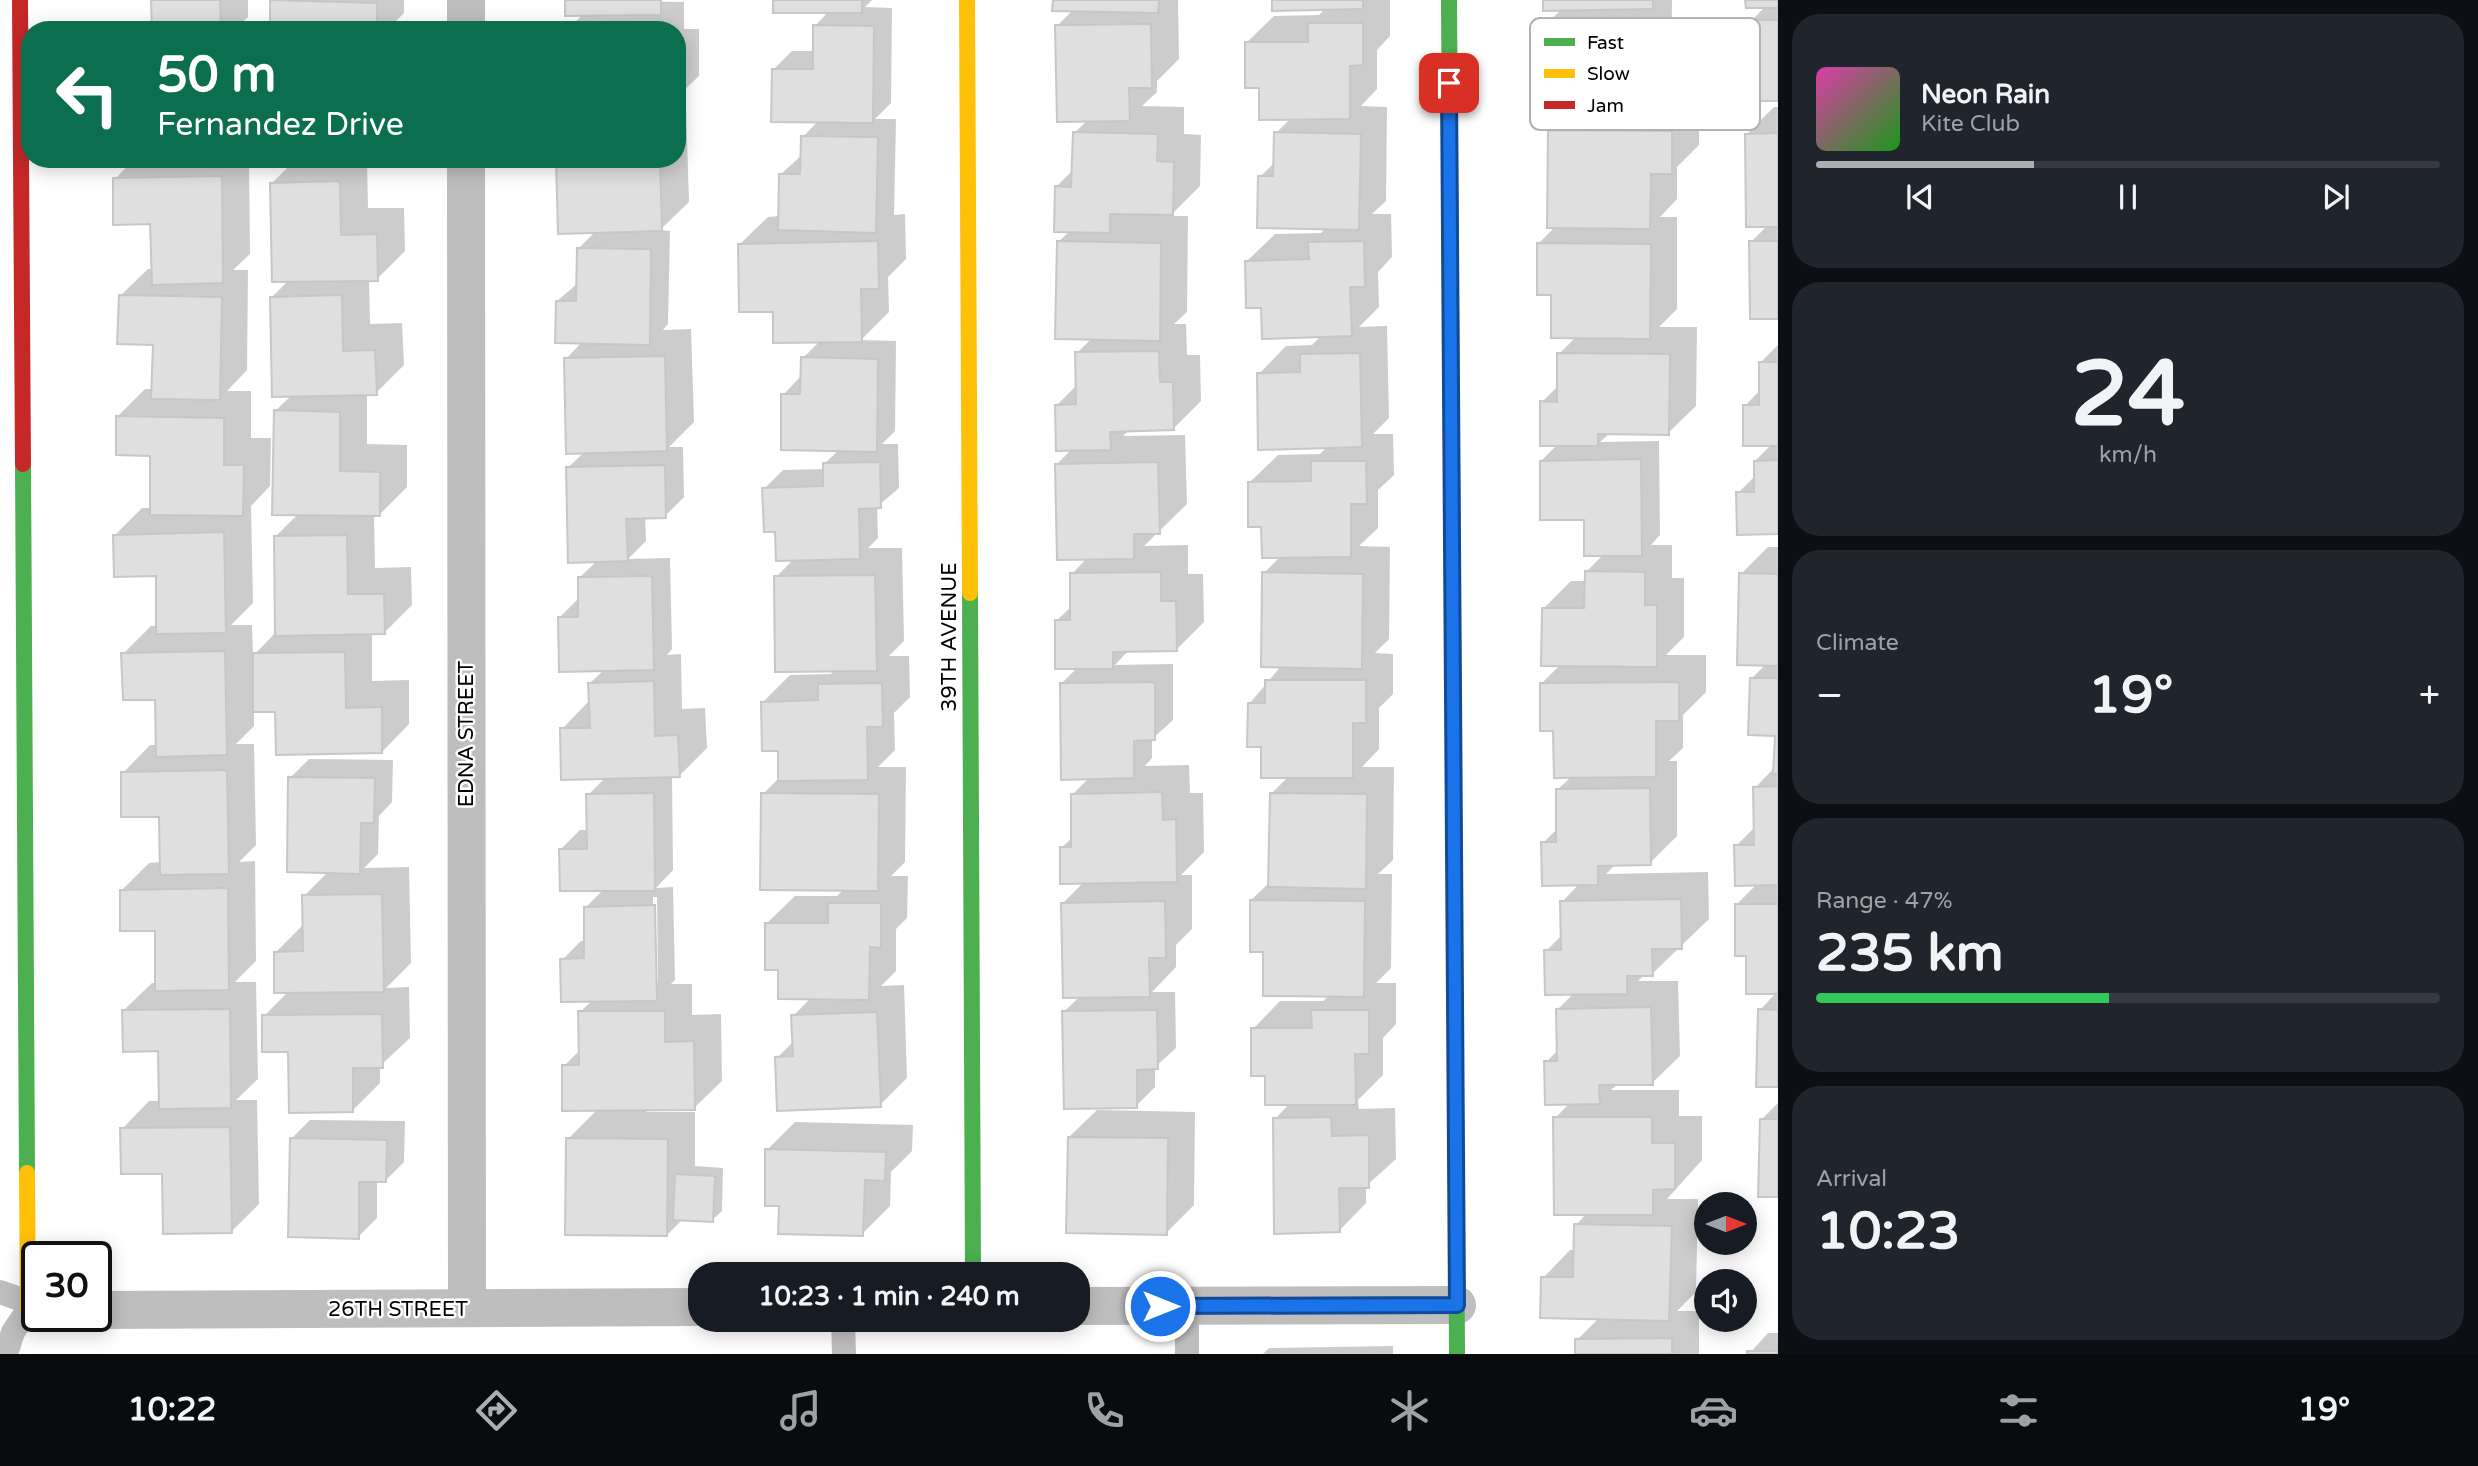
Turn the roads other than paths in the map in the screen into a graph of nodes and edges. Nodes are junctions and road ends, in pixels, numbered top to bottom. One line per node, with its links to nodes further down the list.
1 (20, 0): 6 (street)
2 (466, 0): 5 (street)
3 (967, 0): 10 (street, 39TH AVENUE)
4 (1449, 0): 13 (street)
5 (466, 21)
6 (21, 119)
7 (21, 168): 9 (street)
8 (466, 168): 17 (street, EDNA STREET)
9 (30, 1241)
10 (972, 1262)
11 (0, 1292): 12 (lane)
12 (21, 1302)
13 (1457, 1305): 14 (street); 24 (street)
14 (1187, 1306): 16 (street); 23 (lane)
15 (688, 1307): 17 (street, 26TH STREET)
16 (1090, 1307)
17 (467, 1308): 18 (street, 26TH STREET)
18 (112, 1310)
19 (21, 1321): 21 (lane)
20 (843, 1332): 22 (lane)
21 (6, 1354)
22 (844, 1354)
23 (1188, 1354)
24 (1457, 1354)

